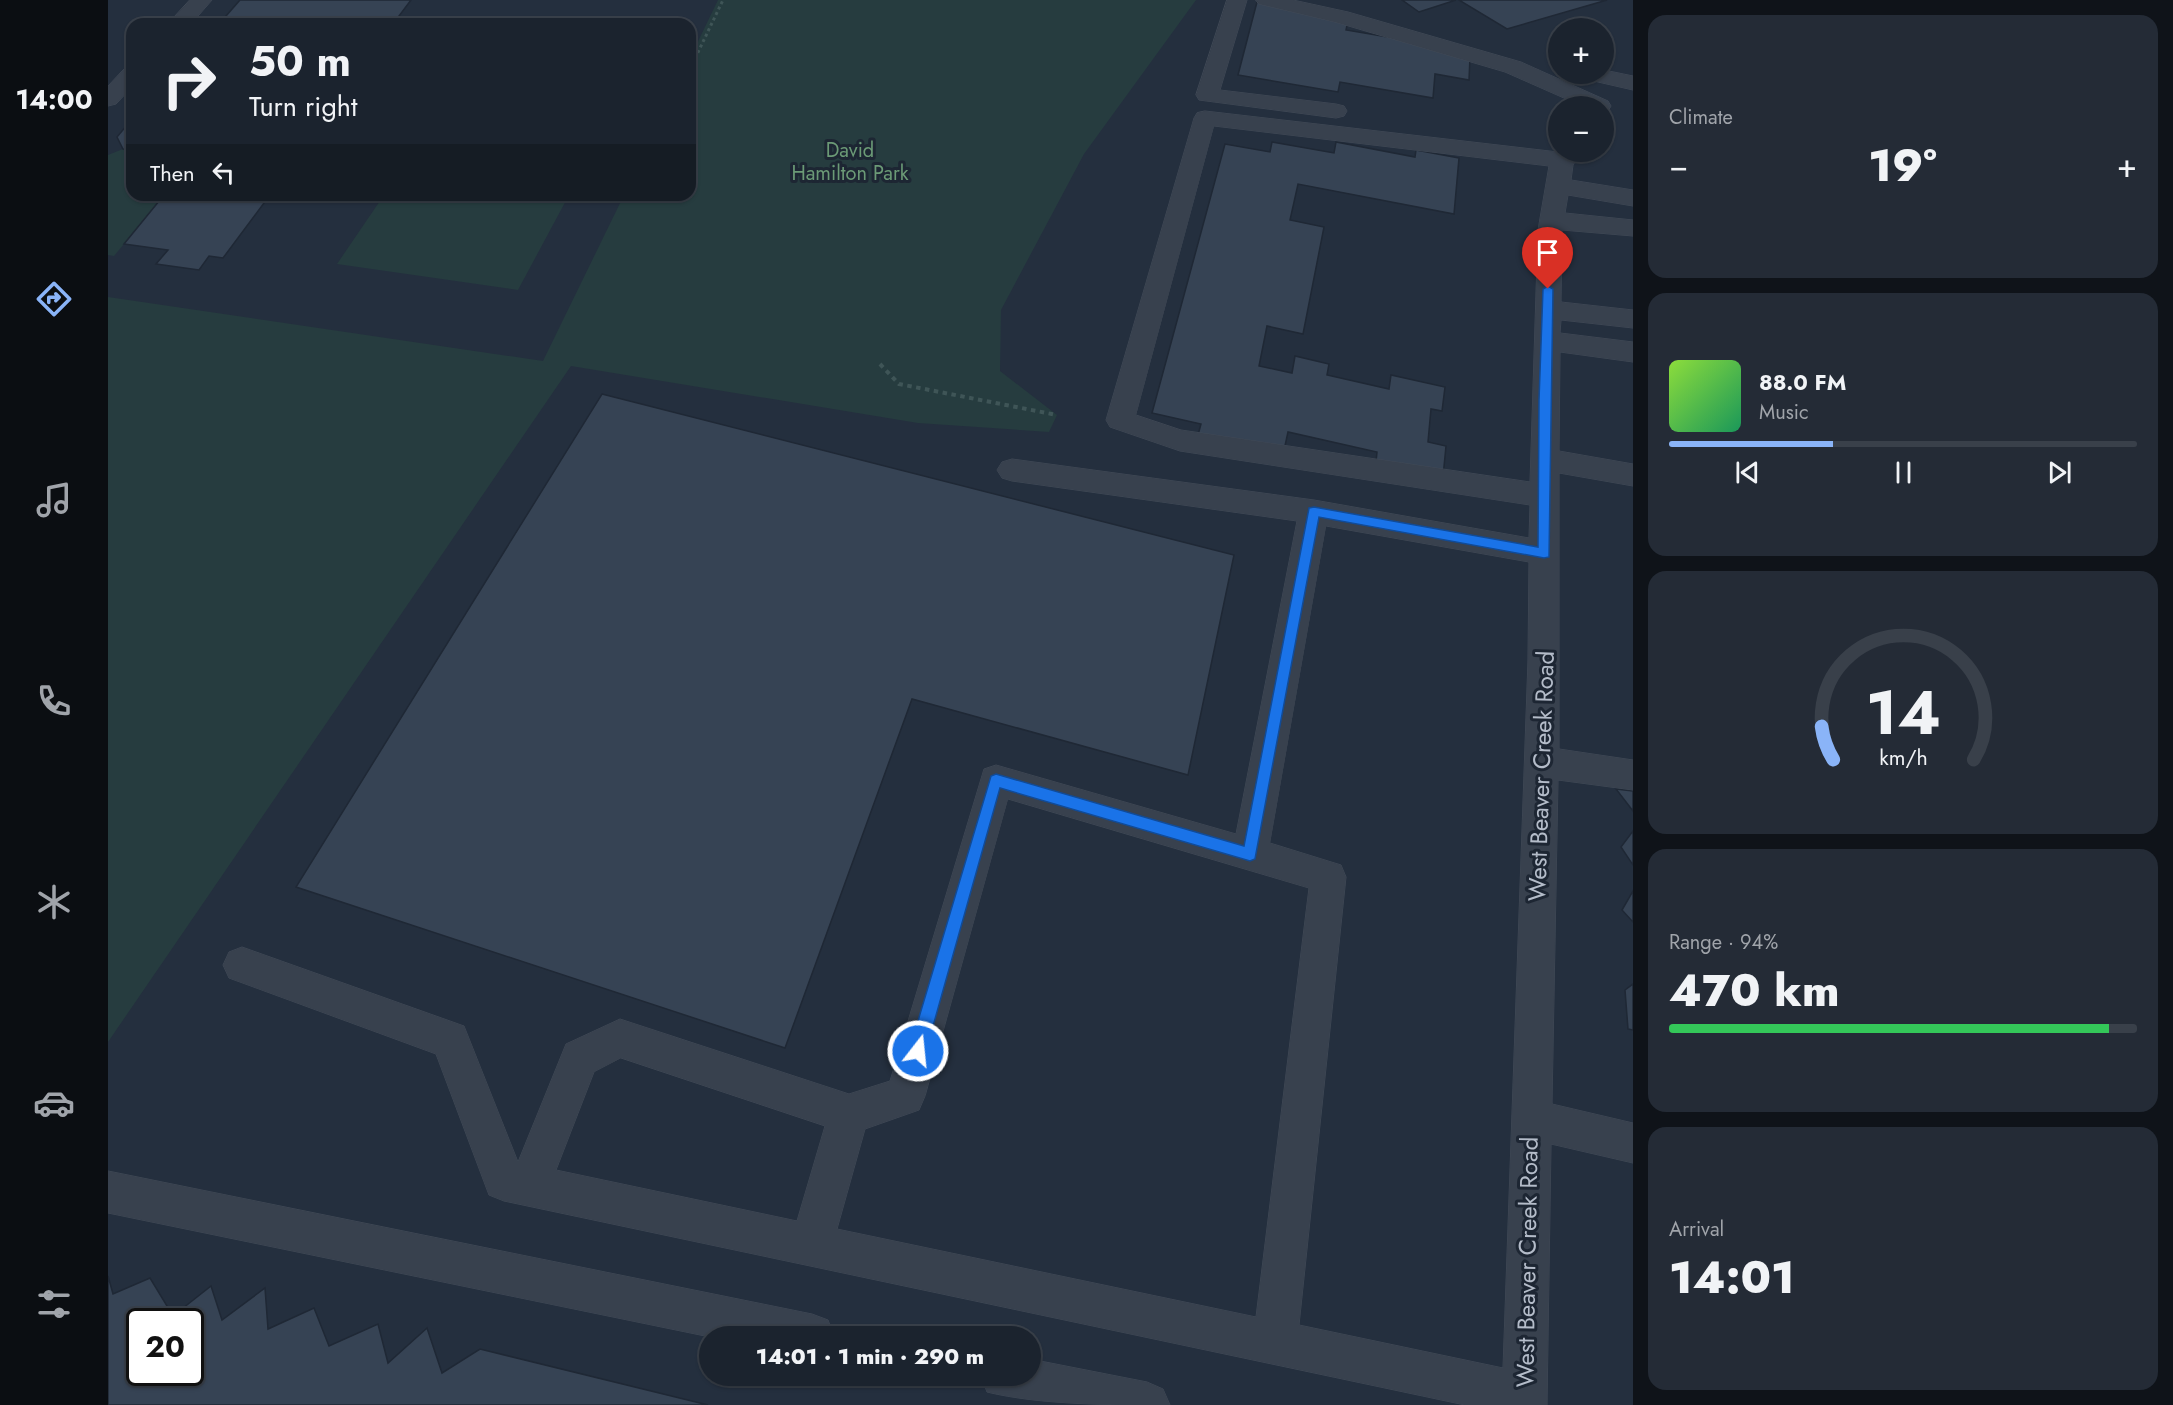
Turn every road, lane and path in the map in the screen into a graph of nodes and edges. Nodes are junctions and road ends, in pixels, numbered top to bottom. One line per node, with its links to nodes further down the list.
1 (201, 0): 6 (street)
2 (723, 0): 7 (path)
3 (1237, 0): 15 (street)
4 (1266, 0): 12 (street)
5 (1347, 0): 8 (street)
6 (184, 18)
7 (696, 56)
8 (1548, 62)
9 (1614, 79): 11 (street)
10 (126, 80): 14 (street)
11 (1633, 83): 13 (street)
12 (1578, 96)
13 (1614, 97)
14 (108, 99)
15 (1357, 113)
16 (1548, 153): 30 (street)
17 (1557, 162): 20 (street, West Beaver Creek Road)
18 (1572, 162): 19 (street)
19 (1633, 198)
20 (1551, 219): 21 (street); 23 (street, West Beaver Creek Road)
21 (1633, 228)
22 (1633, 319): 23 (street)
23 (1547, 325): 24 (street); 27 (street, West Beaver Creek Road)
24 (1633, 352)
25 (880, 363): 26 (path)
26 (1057, 415)
27 (1545, 460): 29 (street); 30 (street, West Beaver Creek Road)
28 (1012, 470): 31 (street)
29 (1633, 475)
30 (1545, 495): 32 (street, West Beaver Creek Road)
31 (1314, 512): 32 (street); 35 (street)
32 (1544, 553): 33 (street, West Beaver Creek Road)
33 (1542, 762): 34 (street); 38 (street, West Beaver Creek Road)
34 (1633, 775)
35 (1250, 854): 37 (street); 44 (street)
36 (242, 965): 40 (street)
37 (849, 1114): 40 (street); 42 (street)
38 (1530, 1119): 39 (street); 46 (street, West Beaver Creek Road)
39 (1633, 1143)
40 (530, 1185): 42 (street)
41 (108, 1192): 43 (street)
42 (812, 1245): 44 (street)
43 (763, 1326)
44 (1275, 1342): 46 (street)
45 (1041, 1384): 47 (street)
46 (1524, 1400)
47 (1147, 1405)

